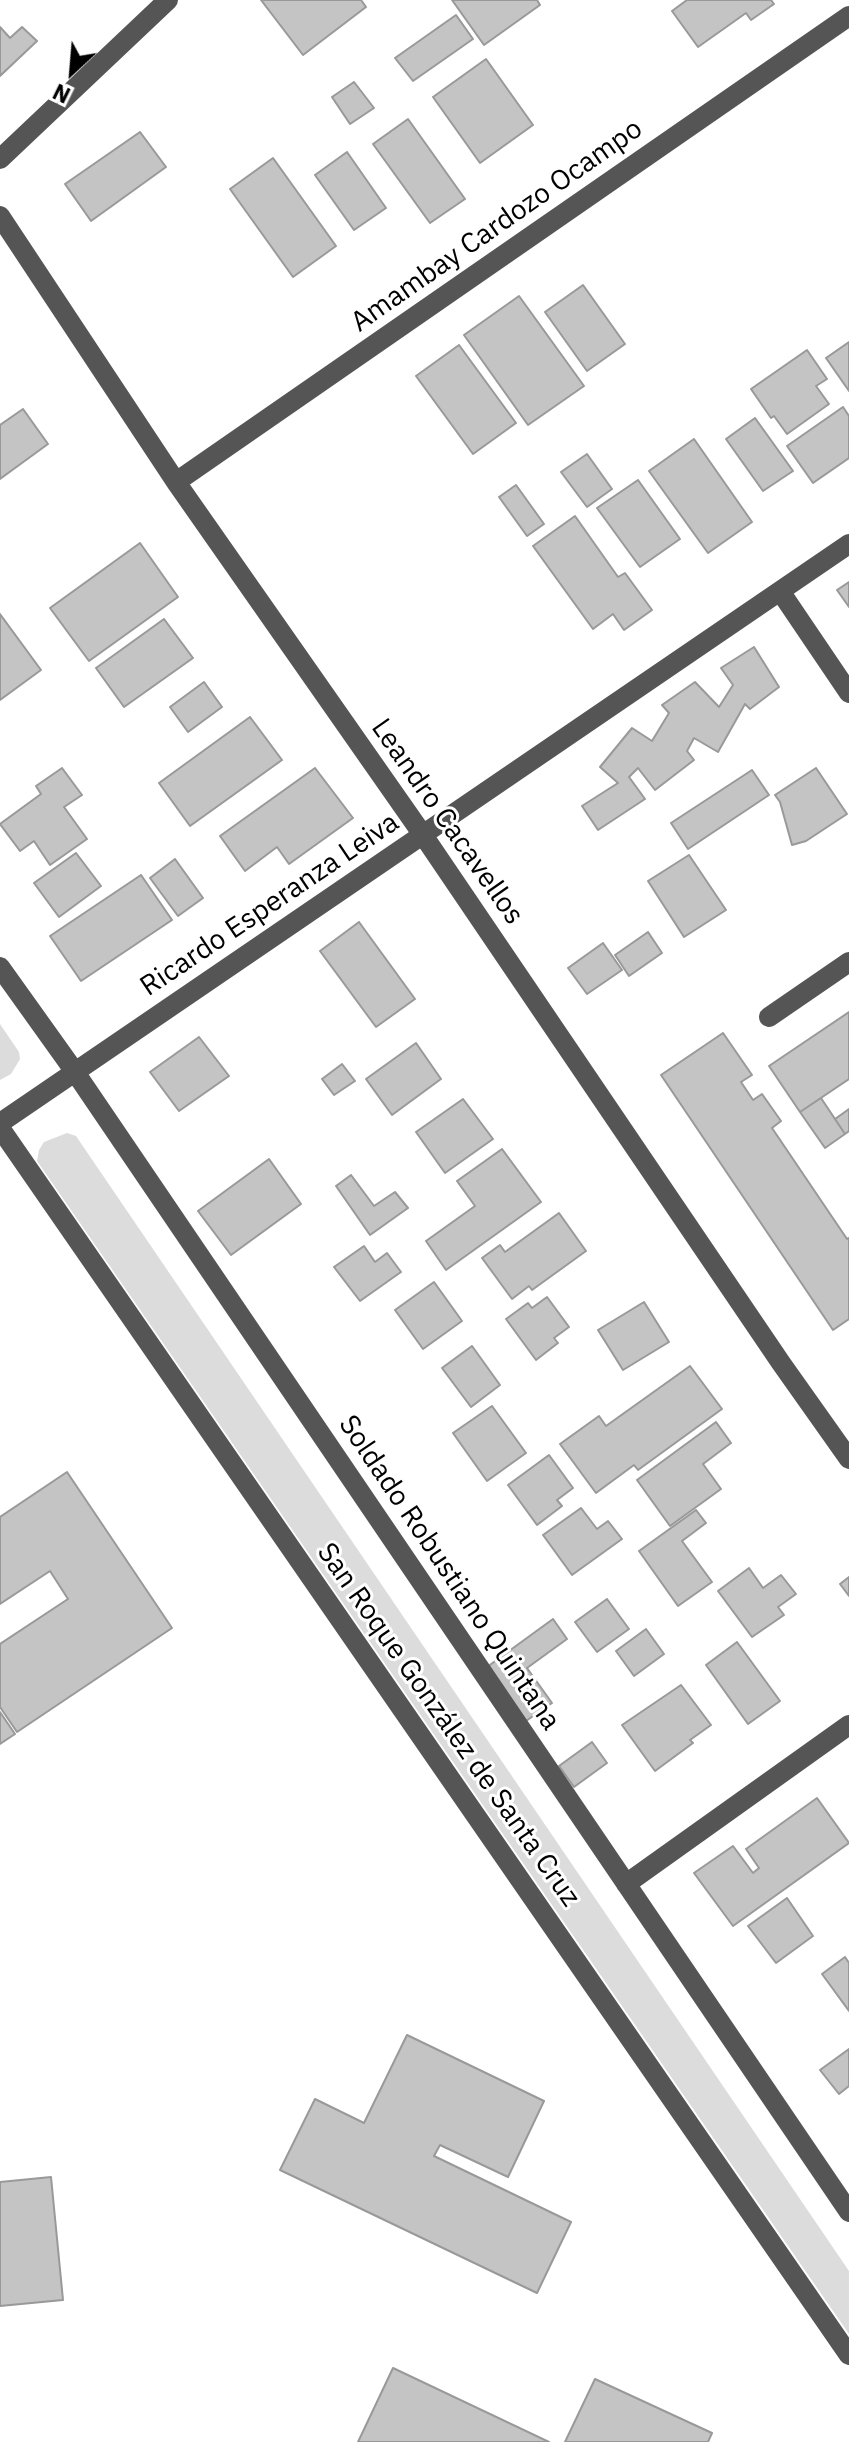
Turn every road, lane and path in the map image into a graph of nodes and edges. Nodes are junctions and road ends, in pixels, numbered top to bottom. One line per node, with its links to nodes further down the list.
1 (168, 0): 3 (street)
2 (849, 16): 5 (street, Amambay Cardozo Ocampo)
3 (0, 159)
4 (0, 216): 5 (street, Leandro Cacavellos)
5 (176, 482): 9 (street, Leandro Cacavellos)
6 (849, 544): 7 (street, Ricardo Esperanza Leiva)
7 (780, 591): 8 (street); 9 (street, Ricardo Esperanza Leiva)
8 (849, 693)
9 (423, 835): 13 (street, Ricardo Esperanza Leiva); 15 (street, Leandro Cacavellos)
10 (849, 962): 12 (street)
11 (0, 967): 13 (street, Soldado Robustiano Quintana)
12 (769, 1017)
13 (75, 1072): 14 (street, Ricardo Esperanza Leiva); 17 (street, Soldado Robustiano Quintana)
14 (0, 1126): 19 (street, San Roque González de Santa Cruz)
15 (849, 1459)
16 (849, 1725): 17 (street)
17 (626, 1884): 18 (street, Soldado Robustiano Quintana)
18 (849, 2212)
19 (849, 2355)

